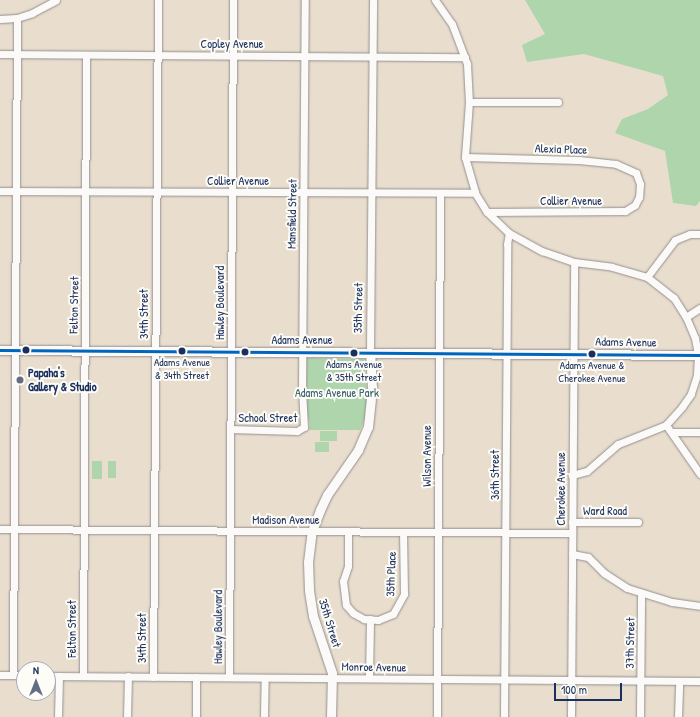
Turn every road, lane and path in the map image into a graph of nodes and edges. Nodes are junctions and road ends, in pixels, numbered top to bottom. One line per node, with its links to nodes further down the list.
1 (56, 0): 7 (street)
2 (158, 0): 10 (street, 34th Street)
3 (233, 0): 11 (street, Hawley Boulevard)
4 (305, 0): 14 (street, Mansfield Street)
5 (373, 0): 15 (street, 35th Street)
6 (434, 0): 16 (street)
7 (17, 18): 8 (street); 12 (street)
8 (0, 19)
9 (0, 54): 12 (street, Copley Avenue)
10 (158, 54): 11 (street, Copley Avenue); 13 (street, Copley Avenue); 24 (street, 34th Street)
11 (232, 54): 14 (street, Copley Avenue); 25 (street, Hawley Boulevard)
12 (17, 55): 13 (street, Copley Avenue); 22 (street)
13 (86, 55): 23 (street, Felton Street)
14 (305, 55): 15 (street, Copley Avenue); 26 (street, Mansfield Street)
15 (372, 56): 16 (street, Copley Avenue); 27 (street, 35th Street)
16 (465, 57): 17 (street)
17 (469, 102): 18 (street); 19 (street)
18 (558, 102)
19 (465, 157): 20 (street, Alexia Place); 28 (street)
20 (640, 189): 30 (street, Collier Avenue)
21 (0, 191): 22 (street, Collier Avenue)
22 (15, 191): 23 (street, Collier Avenue); 38 (street)
23 (85, 192): 24 (street, Collier Avenue); 39 (street, Felton Street)
24 (157, 192): 25 (street, Collier Avenue); 40 (street, 34th Street)
25 (232, 192): 26 (street, Collier Avenue); 41 (street, Hawley Boulevard)
26 (304, 193): 27 (street, Collier Avenue); 42 (street, Mansfield Street)
27 (372, 193): 29 (street, Collier Avenue); 43 (street, 35th Street)
28 (475, 193): 29 (street, Collier Avenue); 30 (street)
29 (440, 194): 44 (street, Wilson Avenue)
30 (487, 212): 31 (street)
31 (509, 234): 33 (street); 45 (street, 36th Street)
32 (700, 234): 34 (street)
33 (574, 262): 34 (street); 46 (street, Cherokee Avenue)
34 (648, 277): 36 (street)
35 (700, 308): 36 (street)
36 (686, 317): 47 (street)
37 (0, 350): 38 (main road, Adams Avenue)
38 (14, 350): 39 (main road, Adams Avenue); 58 (street)
39 (84, 351): 40 (main road, Adams Avenue); 59 (street, Felton Street)
40 (155, 351): 41 (main road, Adams Avenue); 60 (street, 34th Street)
41 (230, 351): 42 (main road, Adams Avenue); 50 (street, Hawley Boulevard)
42 (303, 352): 43 (main road, Adams Avenue); 49 (street, Mansfield Street)
43 (370, 352): 44 (main road, Adams Avenue); 62 (main road, 35th Street)
44 (438, 353): 45 (main road, Adams Avenue); 65 (street, Wilson Avenue)
45 (506, 353): 46 (main road, Adams Avenue); 66 (street, 36th Street)
46 (574, 354): 47 (main road, Adams Avenue); 54 (street, Cherokee Avenue)
47 (699, 355): 48 (street)
48 (666, 425): 51 (street); 54 (street)
49 (304, 427): 50 (street, School Street)
50 (230, 429): 61 (street, Hawley Boulevard)
51 (672, 432): 52 (street); 53 (street)
52 (700, 432)
53 (700, 474)
54 (572, 475): 55 (street, Cherokee Avenue)
55 (572, 522): 56 (street, Ward Road); 67 (street, Cherokee Avenue)
56 (638, 522)
57 (0, 529): 58 (street, Madison Avenue)
58 (13, 529): 59 (street, Madison Avenue); 73 (street)
59 (84, 529): 60 (street, Madison Avenue); 75 (street, Felton Street)
60 (154, 530): 61 (street, Madison Avenue); 77 (street, 34th Street)
61 (229, 530): 62 (street, Madison Avenue); 79 (street, Hawley Boulevard)
62 (312, 531): 63 (street, Madison Avenue); 81 (main road, 35th Street)
63 (348, 531): 64 (street, Madison Avenue); 71 (street)
64 (403, 532): 65 (street, Madison Avenue); 71 (street, 35th Place)
65 (438, 532): 66 (street, Madison Avenue); 83 (street, Wilson Avenue)
66 (506, 532): 67 (street, Madison Avenue); 84 (street, 36th Street)
67 (572, 533): 68 (street, Cherokee Avenue)
68 (572, 554): 69 (street); 85 (street, Cherokee Avenue)
69 (641, 594): 70 (street); 86 (street, 37th Street)
70 (700, 606)
71 (370, 619): 82 (street)
72 (0, 675): 73 (street)
73 (13, 675)
74 (59, 676): 75 (street, Monroe Avenue); 89 (street)
75 (83, 676): 76 (street, Monroe Avenue)
76 (128, 676): 77 (street, Monroe Avenue); 90 (street)
77 (153, 677): 78 (street, Monroe Avenue)
78 (196, 677): 79 (street, Monroe Avenue); 91 (street)
79 (229, 677): 80 (street, Monroe Avenue)
80 (265, 678): 81 (street, Monroe Avenue); 92 (street)
81 (332, 678): 82 (street, Monroe Avenue); 93 (main road, 35th Street)
82 (369, 678): 83 (street, Monroe Avenue)
83 (437, 679): 84 (street, Monroe Avenue); 94 (street, Wilson Avenue)
84 (505, 680): 85 (street, Monroe Avenue); 95 (street, 36th Street)
85 (571, 680): 86 (street, Monroe Avenue); 96 (street, Cherokee Avenue)
86 (640, 680): 87 (street, Monroe Avenue); 97 (street, 37th Street)
87 (679, 681): 88 (street, Monroe Avenue); 98 (street)
88 (700, 681)
89 (58, 717)
90 (127, 717)
91 (196, 717)
92 (264, 717)
93 (331, 717)
94 (437, 717)
95 (504, 717)
96 (571, 717)
97 (640, 717)
98 (678, 717)

